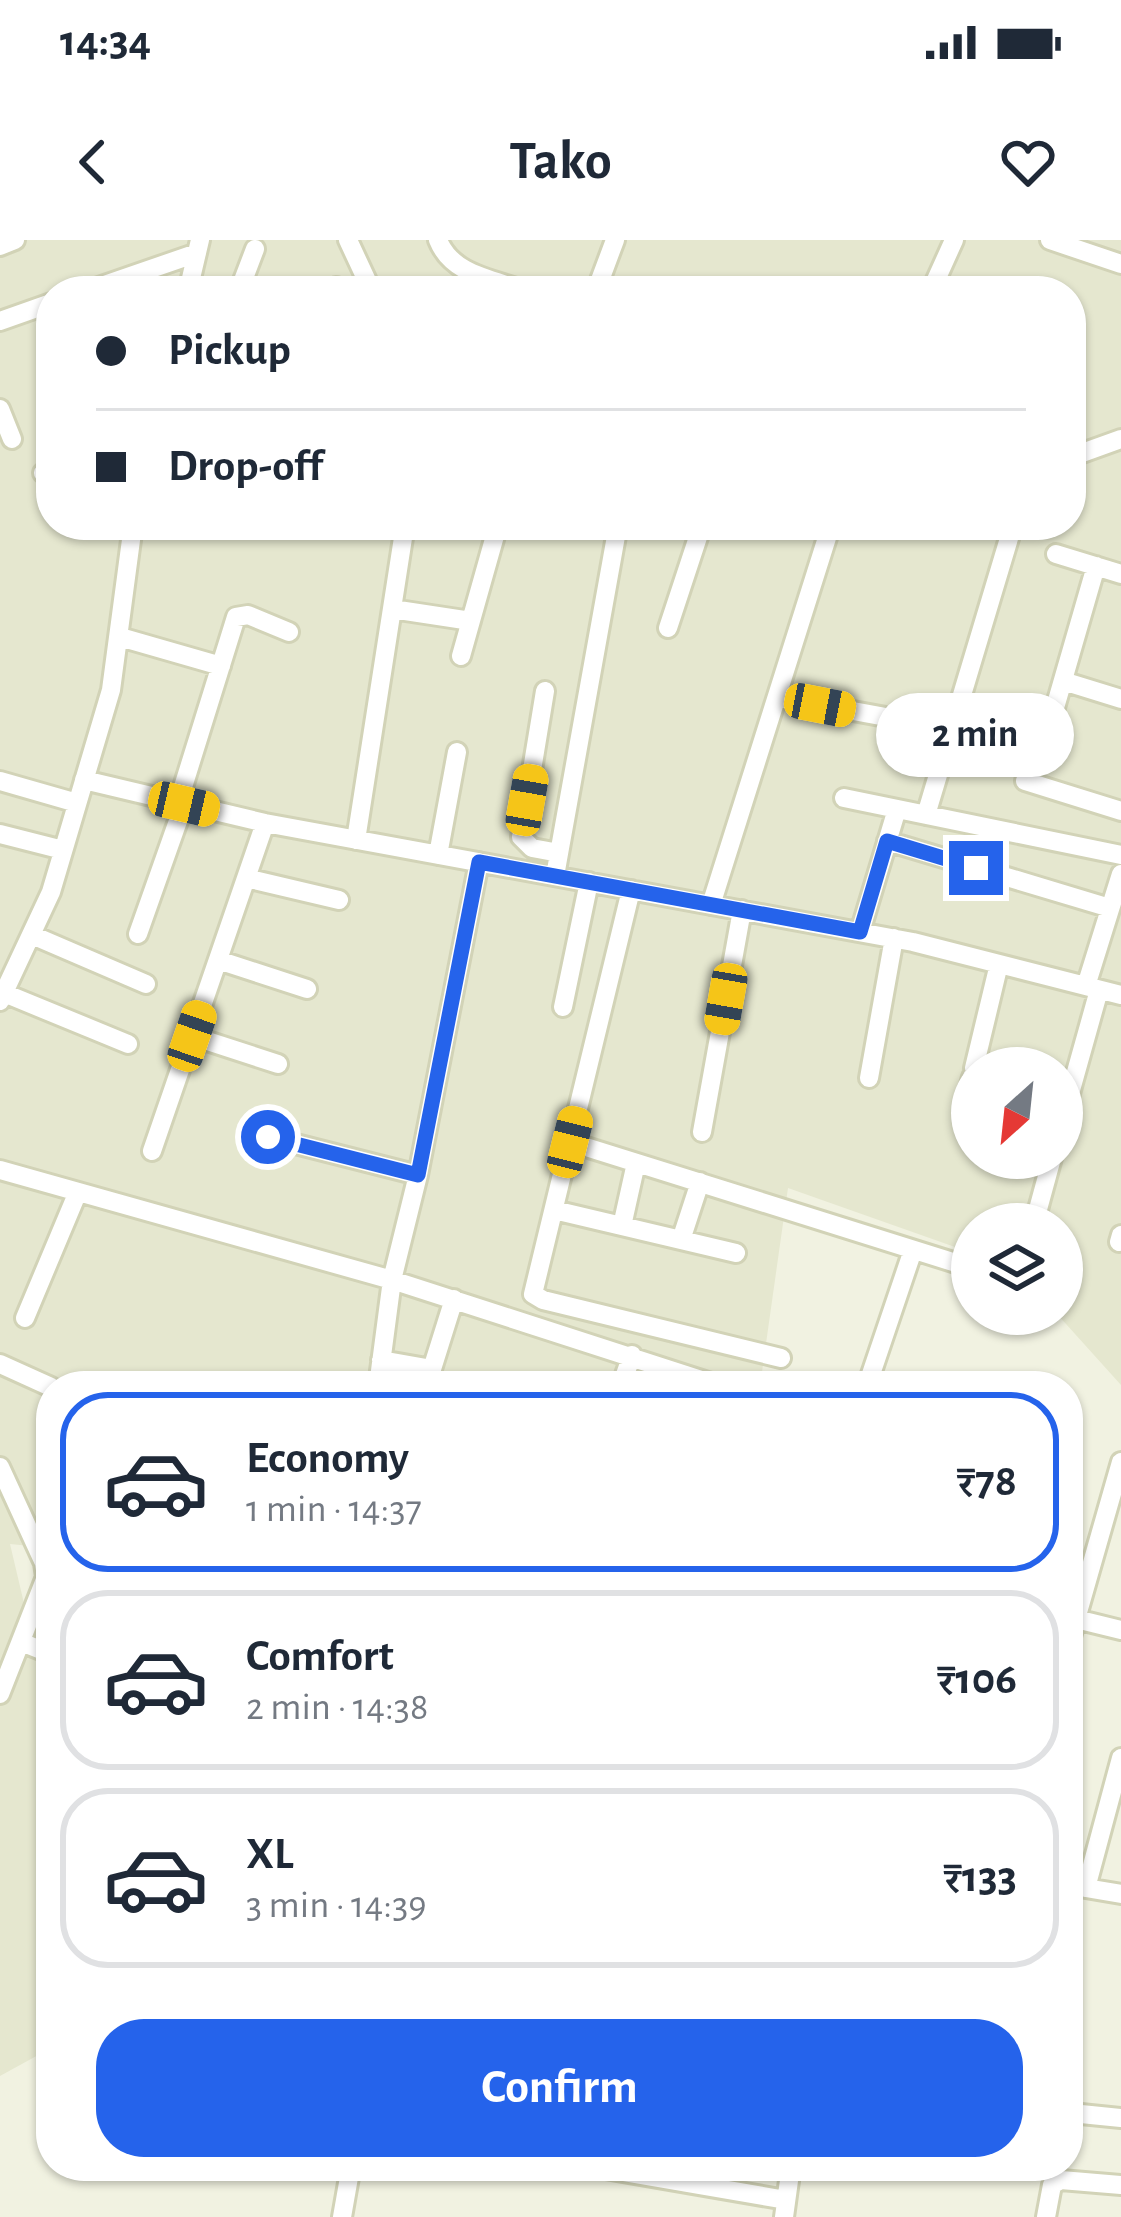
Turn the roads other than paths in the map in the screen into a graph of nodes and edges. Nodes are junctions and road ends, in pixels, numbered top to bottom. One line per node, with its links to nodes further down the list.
1 (15, 240): 7 (street)
2 (348, 240): 14 (street)
3 (438, 240): 15 (street)
4 (615, 240): 16 (street)
5 (954, 240): 17 (street)
6 (1050, 240): 10 (street)
7 (0, 246)
8 (199, 246): 11 (street); 12 (street)
9 (255, 250): 13 (street)
10 (1121, 264)
11 (124, 276)
12 (192, 276)
13 (245, 276)
14 (365, 276)
15 (480, 276)
16 (602, 276)
17 (938, 276)
18 (36, 308): 19 (street)
19 (0, 321)
20 (0, 409): 21 (street)
21 (12, 439)
22 (1121, 439): 23 (street)
23 (1086, 452)
24 (131, 540): 38 (street)
25 (403, 540): 34 (street)
26 (494, 540): 35 (street)
27 (615, 540): 62 (street)
28 (697, 540): 36 (street)
29 (826, 540): 43 (street)
30 (1008, 540): 46 (street)
31 (1056, 554): 32 (street)
32 (1096, 566): 33 (street); 41 (street)
33 (1121, 574)
34 (392, 609): 35 (street); 59 (street)
35 (471, 622): 39 (street)
36 (668, 628)
37 (289, 632): 40 (street)
38 (120, 637): 40 (street); 48 (street)
39 (461, 656)
40 (221, 666): 53 (street)
41 (1063, 681): 44 (street); 45 (street)
42 (545, 691): 62 (street)
43 (777, 697): 46 (street); 72 (street)
44 (1121, 699)
45 (1054, 711)
46 (951, 729): 56 (street)
47 (457, 752): 63 (street)
48 (84, 780): 52 (street); 53 (street)
49 (0, 781): 52 (street)
50 (1024, 781): 55 (street)
51 (844, 798): 54 (street)
52 (77, 802): 61 (street)
53 (181, 803): 57 (street); 76 (street)
54 (897, 809): 56 (street); 60 (street)
55 (1121, 811)
56 (926, 815): 64 (street)
57 (265, 823): 59 (street); 68 (street)
58 (0, 835): 61 (street)
59 (356, 840): 63 (street)
60 (887, 841): 73 (street); 75 (street)
61 (63, 850): 77 (street)
62 (559, 853): 67 (street)
63 (439, 855): 65 (street)
64 (1121, 855)
65 (479, 862): 67 (street); 101 (street)
66 (1121, 874): 73 (street)
67 (555, 876): 69 (street)
68 (247, 878): 71 (street); 81 (street)
69 (589, 882): 70 (street); 88 (street)
70 (631, 890): 72 (street); 97 (street)
71 (339, 900)
72 (711, 905): 74 (street)
73 (1110, 908): 84 (street)
74 (742, 910): 75 (street); 95 (street)
75 (860, 932): 78 (street)
76 (138, 934)
77 (32, 935): 80 (street); 83 (street)
78 (894, 938): 82 (street); 94 (street)
79 (0, 952): 80 (street)
80 (23, 958): 87 (street)
81 (218, 960): 85 (street); 89 (street)
82 (999, 964): 84 (street); 91 (street)
83 (146, 983)
84 (1092, 988): 86 (street); 92 (street)
85 (308, 989)
86 (1121, 995)
87 (2, 997): 90 (street)
88 (563, 1007)
89 (192, 1036): 93 (street); 98 (street)
90 (128, 1044)
91 (979, 1047)
92 (1079, 1047)
93 (278, 1064)
94 (869, 1078)
95 (702, 1132)
96 (268, 1137): 101 (street)
97 (570, 1142): 99 (street); 104 (street)
98 (152, 1150)
99 (636, 1163): 102 (street); 105 (street)
100 (0, 1170): 103 (street)
101 (418, 1175): 110 (street)
102 (700, 1183): 106 (street); 107 (street)
103 (77, 1195): 110 (street); 112 (street)
104 (554, 1210): 105 (street); 113 (street)
105 (622, 1226): 106 (street)
106 (681, 1240): 108 (street)
107 (913, 1250): 109 (street); 122 (street)
108 (736, 1253)
109 (951, 1262)
110 (392, 1280): 111 (street); 116 (street)
111 (454, 1299): 114 (street); 116 (street)
112 (25, 1318)
113 (680, 1333): 115 (street); 118 (street)
114 (632, 1354): 118 (street); 120 (street)
115 (781, 1358)
116 (382, 1360): 119 (street)
117 (0, 1364): 123 (street)
118 (669, 1368): 121 (street)
119 (380, 1371)
120 (626, 1371)
121 (675, 1371)
122 (872, 1371)
123 (36, 1380)
124 (1121, 1462): 127 (street)
125 (0, 1467): 126 (street)
126 (36, 1521)
127 (1083, 1594)
128 (36, 1603): 131 (street)
129 (1083, 1620): 130 (street)
130 (1121, 1630)
131 (21, 1642): 132 (street); 133 (street)
132 (36, 1648)
133 (0, 1694)
134 (1121, 1758): 135 (street)
135 (1083, 1869)
136 (1083, 1887): 137 (street)
137 (1121, 1894)
138 (1083, 2114): 139 (street)
139 (1121, 2118)
140 (348, 2181): 146 (street)
141 (657, 2181): 145 (street)
142 (1059, 2181): 147 (street)
143 (1073, 2181): 144 (street)
144 (1121, 2185)
145 (785, 2209)
146 (342, 2217)
147 (1046, 2217)

